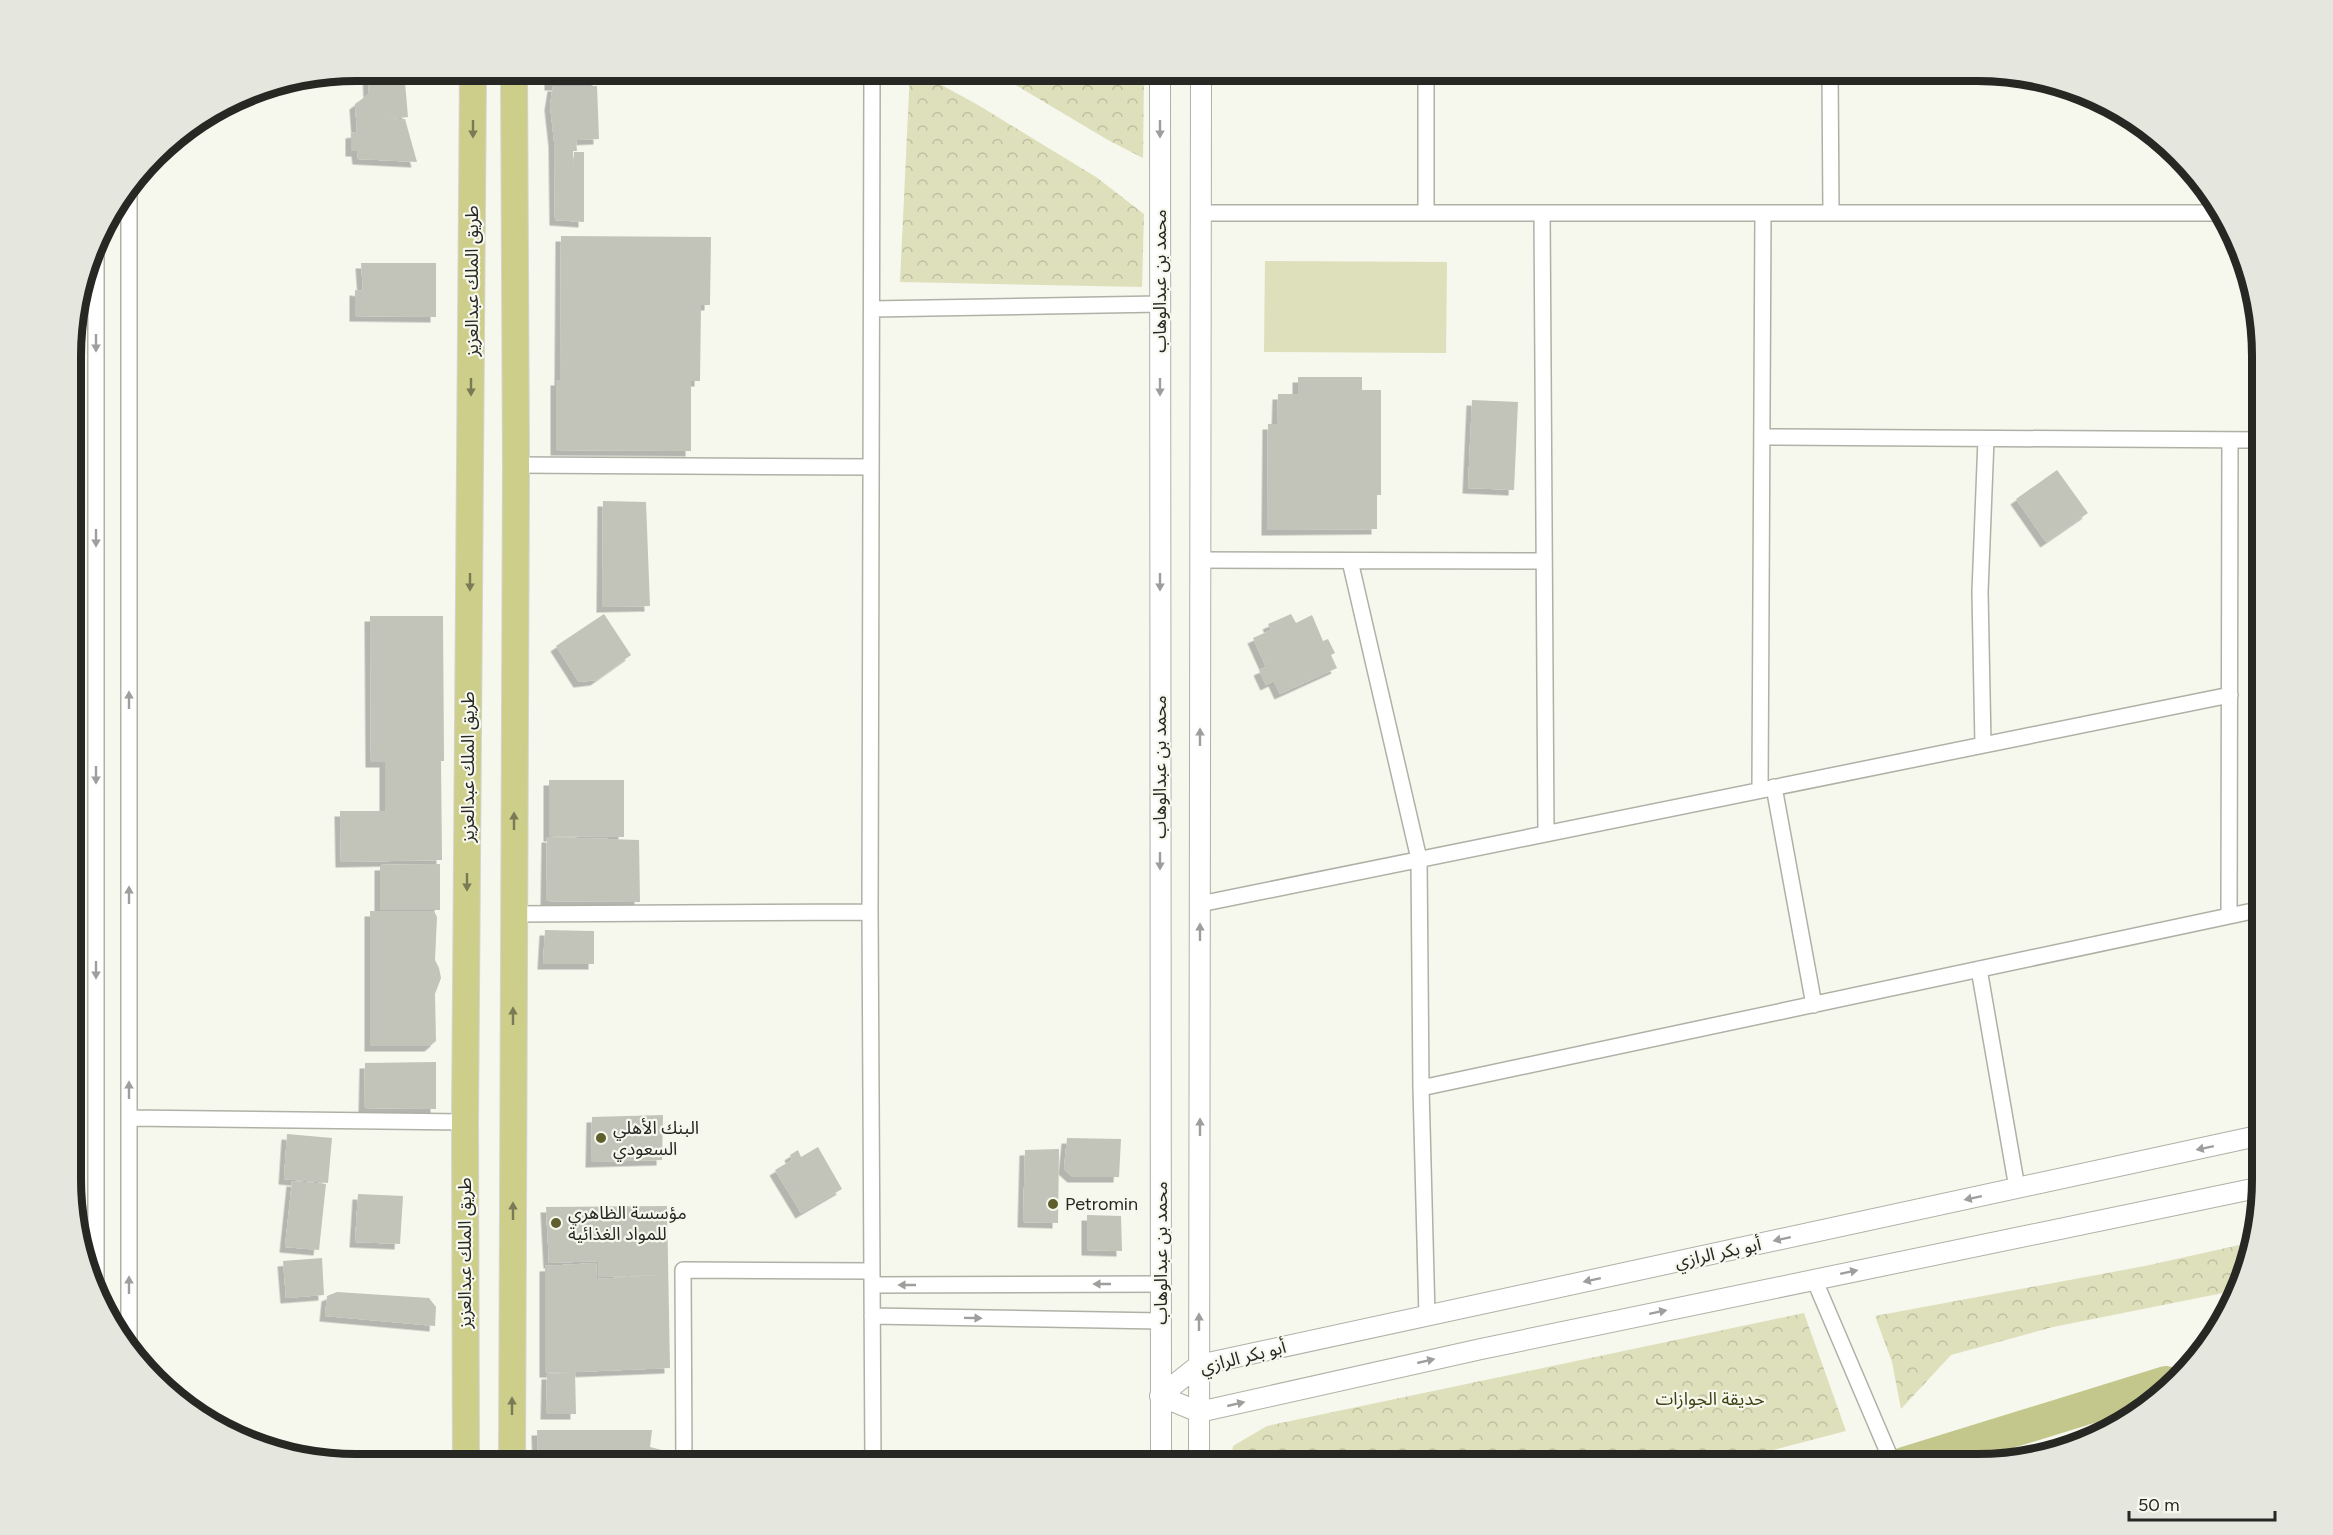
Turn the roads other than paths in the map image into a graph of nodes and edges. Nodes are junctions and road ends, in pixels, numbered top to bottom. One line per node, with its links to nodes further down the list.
1 (473, 81): 43 (highway, طريق الملك عبدالعزيز, one-way to 43)
2 (514, 81): 24 (highway)
3 (872, 81): 19 (street)
4 (1160, 81): 18 (street, محمد بن عبدالوهاب, one-way to 18)
5 (1201, 81): 9 (street)
6 (1426, 81): 10 (street)
7 (1830, 81): 13 (street)
8 (129, 200): 42 (street, one-way to 8)
9 (1201, 213): 10 (street); 26 (street)
10 (1426, 213): 11 (street)
11 (1542, 213): 12 (street); 28 (street)
12 (1763, 213): 13 (street); 20 (street)
13 (1831, 213): 14 (street)
14 (2212, 213)
15 (96, 267): 17 (street)
16 (86, 302): 17 (street)
17 (96, 302): 47 (street, one-way to 47)
18 (1160, 304): 19 (street); 50 (street, محمد بن عبدالوهاب, one-way to 50)
19 (872, 309): 25 (street)
20 (1762, 437): 21 (street); 31 (street)
21 (1986, 439): 22 (street); 30 (street)
22 (2230, 440): 23 (street); 29 (street)
23 (2252, 440)
24 (516, 465): 25 (street); 37 (highway, one-way to 24)
25 (871, 467): 36 (street)
26 (1200, 560): 27 (street); 34 (street, one-way to 26)
27 (1350, 561): 28 (street); 33 (street)
28 (1544, 561): 32 (street)
29 (2230, 695): 30 (street); 38 (street)
30 (1983, 745): 31 (street)
31 (1767, 789): 32 (street); 40 (street)
32 (1546, 833): 33 (street)
33 (1419, 859): 34 (street); 41 (street)
34 (1200, 904): 55 (street, one-way to 34)
35 (2252, 911): 38 (street)
36 (870, 912): 37 (street); 48 (street)
37 (513, 915): 59 (highway, one-way to 37)
38 (2229, 916): 39 (street)
39 (1979, 969): 40 (street); 45 (street)
40 (1814, 1005): 41 (street)
41 (1421, 1088): 51 (street)
42 (129, 1118): 43 (street); 54 (street, one-way to 42)
43 (465, 1122): 58 (highway, طريق الملك عبدالعزيز)
44 (2252, 1137): 45 (street, أبو بكر الرازي, one-way to 45)
45 (2017, 1188): 51 (street, أبو بكر الرازي, one-way to 51)
46 (2251, 1189): 49 (street, one-way to 46)
47 (96, 1268)
48 (872, 1278): 50 (street, one-way to 48); 52 (street); 60 (street)
49 (1814, 1279): 57 (street, one-way to 49); 64 (street)
50 (1161, 1284): 53 (street, محمد بن عبدالوهاب)
51 (1427, 1316): 55 (street, أبو بكر الرازي)
52 (872, 1317): 53 (street, one-way to 53); 61 (street)
53 (1161, 1320): 56 (street, محمد بن عبدالوهاب)
54 (129, 1335)
55 (1199, 1365): 56 (street, أبو بكر الرازي); 57 (street)
56 (1160, 1396): 57 (street); 62 (street, محمد بن عبدالوهاب)
57 (1199, 1412): 63 (street)
58 (466, 1454)
59 (512, 1454)
60 (684, 1454)
61 (873, 1454)
62 (1161, 1454)
63 (1199, 1454)
64 (1889, 1454)

